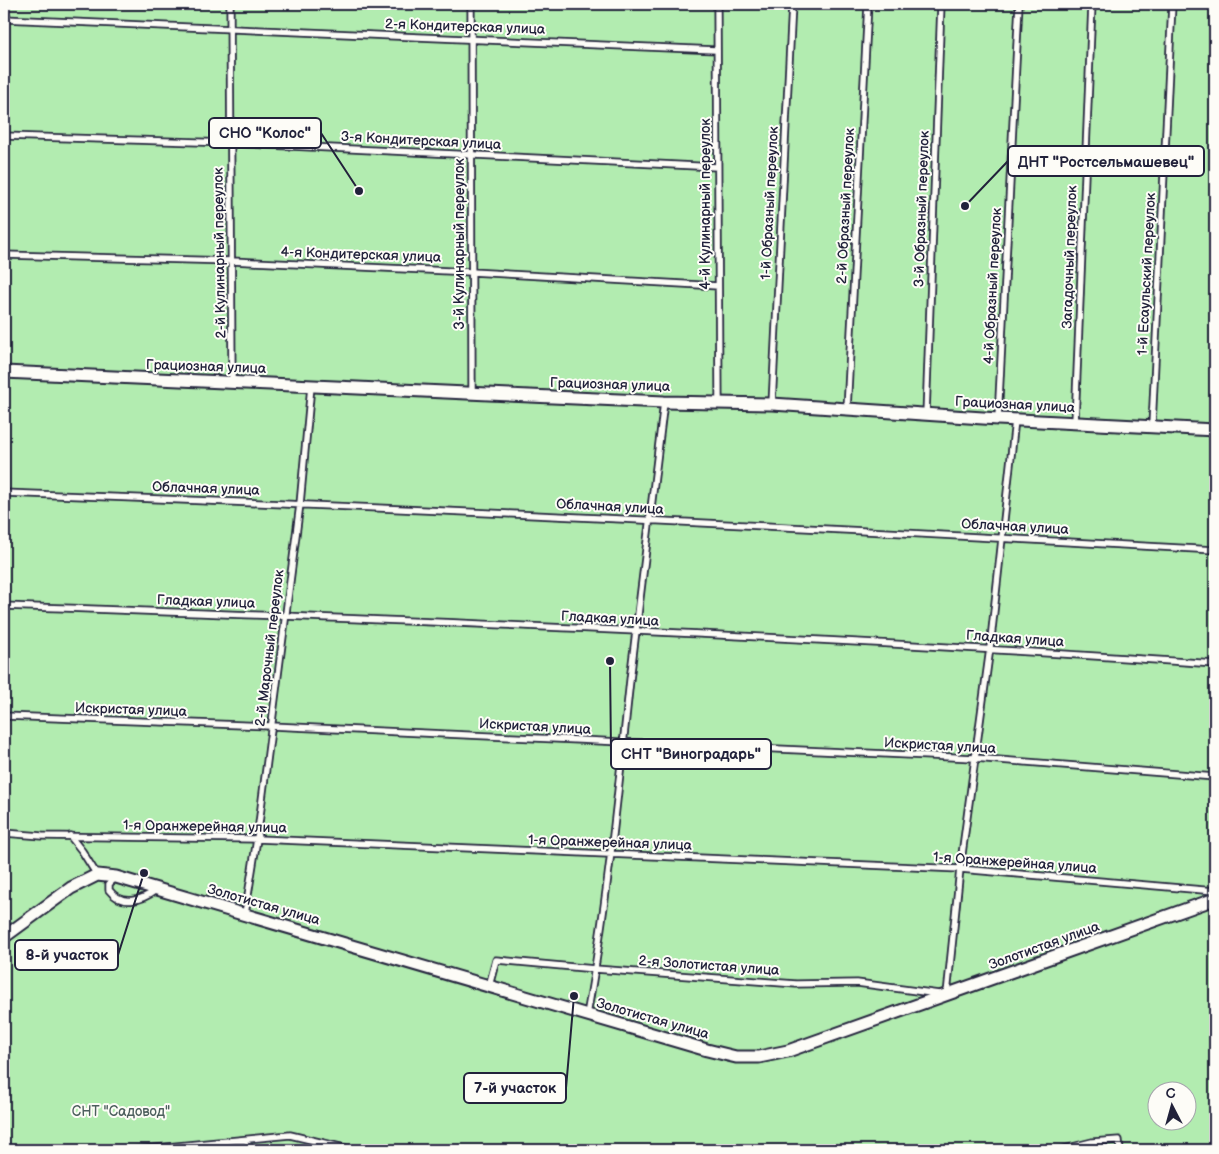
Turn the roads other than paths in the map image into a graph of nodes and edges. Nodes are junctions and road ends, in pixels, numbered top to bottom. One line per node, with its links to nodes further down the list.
1 (230, 4): 11 (lane, 2-й Кулинарный переулок)
2 (471, 4): 12 (lane, 3-й Кулинарный переулок)
3 (716, 4): 13 (lane, 4-й Кулинарный переулок)
4 (792, 4): 28 (lane, 1-й Образный переулок)
5 (868, 4): 29 (lane, 2-й Образный переулок)
6 (940, 4): 30 (lane, 3-й Образный переулок)
7 (1019, 4): 31 (lane, 4-й Образный переулок)
8 (1092, 4): 33 (lane, Загадочный переулок)
9 (1172, 4): 34 (lane, 1-й Есаульский переулок)
10 (4, 19): 11 (lane, 2-я Кондитерская улица)
11 (230, 29): 12 (lane, 2-я Кондитерская улица); 15 (lane, 2-й Кулинарный переулок)
12 (470, 39): 13 (lane, 2-я Кондитерская улица); 16 (lane, 3-й Кулинарный переулок)
13 (716, 50): 17 (lane, 4-й Кулинарный переулок)
14 (4, 136): 15 (lane, 3-я Кондитерская улица)
15 (230, 143): 16 (lane, 3-я Кондитерская улица); 19 (lane, 2-й Кулинарный переулок)
16 (470, 155): 17 (lane, 3-я Кондитерская улица); 20 (lane, 3-й Кулинарный переулок)
17 (717, 167): 21 (lane, 4-й Кулинарный переулок)
18 (4, 255): 19 (lane, 4-я Кондитерская улица)
19 (232, 261): 20 (lane, 4-я Кондитерская улица); 23 (lane, 2-й Кулинарный переулок)
20 (471, 272): 21 (lane, 4-я Кондитерская улица); 25 (lane, 3-й Кулинарный переулок)
21 (718, 286): 27 (lane, 4-й Кулинарный переулок)
22 (4, 372): 23 (street, Грациозная улица)
23 (232, 382): 24 (street, Грациозная улица)
24 (311, 385): 25 (street, Грациозная улица); 37 (lane, 2-й Марочный переулок)
25 (472, 393): 26 (street, Грациозная улица)
26 (664, 402): 27 (street, Грациозная улица); 38 (lane)
27 (719, 404): 28 (street, Грациозная улица)
28 (772, 404): 29 (street, Грациозная улица)
29 (847, 410): 30 (street, Грациозная улица)
30 (926, 415): 31 (street, Грациозная улица)
31 (998, 419): 32 (street, Грациозная улица)
32 (1015, 420): 33 (street, Грациозная улица); 39 (lane)
33 (1074, 422): 34 (street, Грациозная улица)
34 (1152, 426): 35 (street, Грациозная улица)
35 (1215, 430)
36 (4, 493): 37 (lane, Облачная улица)
37 (300, 504): 38 (lane, Облачная улица); 42 (lane, 2-й Марочный переулок)
38 (650, 521): 39 (lane, Облачная улица); 43 (lane)
39 (1003, 538): 40 (lane, Облачная улица); 44 (lane)
40 (1215, 550)
41 (4, 606): 42 (lane, Гладкая улица)
42 (286, 616): 43 (lane, Гладкая улица); 47 (lane, 2-й Марочный переулок)
43 (636, 632): 44 (lane, Гладкая улица); 48 (lane)
44 (990, 648): 45 (lane, Гладкая улица); 49 (lane)
45 (1215, 664)
46 (4, 716): 47 (lane, Искристая улица)
47 (271, 726): 48 (lane, Искристая улица); 53 (lane, 2-й Марочный переулок)
48 (623, 742): 49 (lane, Искристая улица); 54 (lane)
49 (974, 758): 50 (lane, Искристая улица); 55 (lane)
50 (1215, 777)
51 (4, 833): 52 (lane, 1-я Оранжерейная улица)
52 (70, 836): 53 (lane, 1-я Оранжерейная улица); 56 (lane)
53 (257, 839): 54 (lane, 1-я Оранжерейная улица); 61 (lane, 2-й Марочный переулок)
54 (611, 854): 55 (lane, 1-я Оранжерейная улица); 63 (lane)
55 (960, 870): 59 (lane, 1-я Оранжерейная улица); 65 (lane)
56 (97, 875): 57 (street, Золотистая улица); 62 (street, Золотистая улица)
57 (116, 876): 58 (street, Золотистая улица); 58 (lane)
58 (158, 889): 61 (street, Золотистая улица)
59 (1215, 891)
60 (1215, 899): 65 (street, Золотистая улица)
61 (245, 914): 64 (street, Золотистая улица)
62 (4, 938)
63 (595, 970): 64 (lane, 2-я Золотистая улица); 65 (lane, 2-я Золотистая улица); 66 (lane)
64 (489, 986): 66 (street, Золотистая улица)
65 (947, 995): 66 (street, Золотистая улица)
66 (587, 1015)
67 (248, 1140): 68 (lane); 69 (lane); 70 (lane)
68 (134, 1150)
69 (248, 1150)
70 (352, 1150)
71 (1060, 1150): 72 (lane)
72 (1120, 1150)

